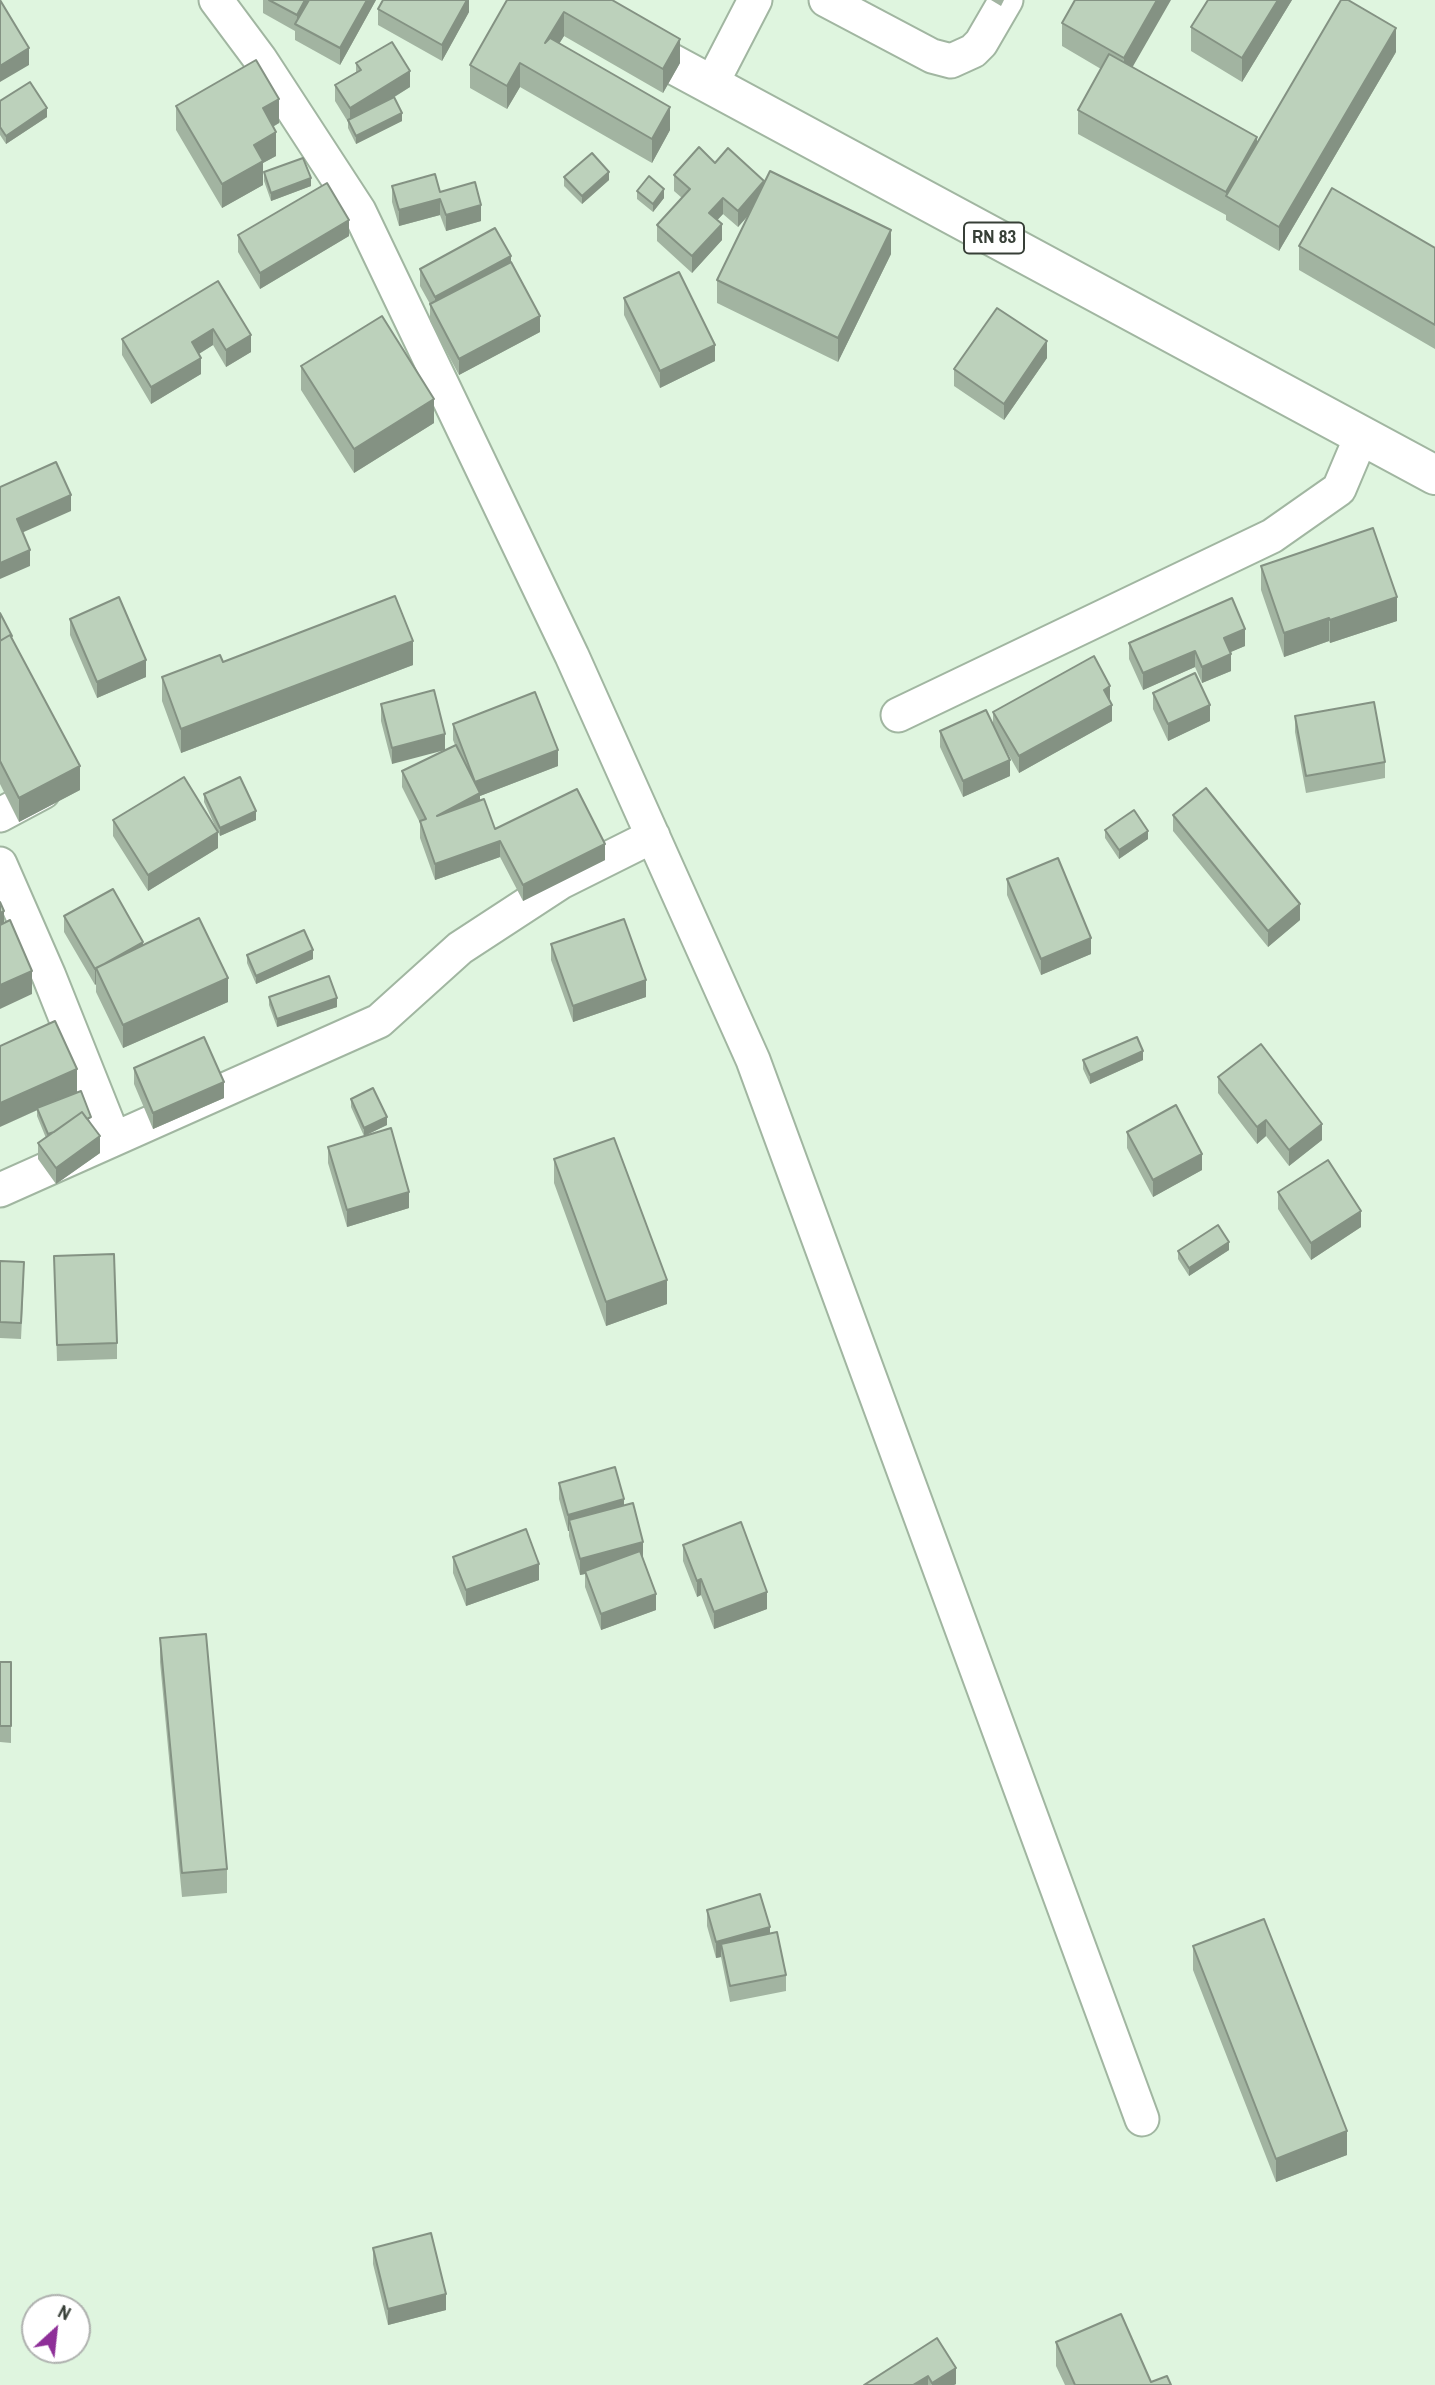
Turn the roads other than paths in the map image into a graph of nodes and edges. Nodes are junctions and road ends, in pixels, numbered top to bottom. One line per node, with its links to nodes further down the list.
1 (216, 0): 12 (street)
2 (554, 0): 6 (main road, RN 83)
3 (755, 0): 6 (street)
4 (826, 0): 5 (street)
5 (1006, 0)
6 (711, 85): 7 (main road, RN 83)
7 (1361, 437): 8 (main road, RN 83); 9 (street)
8 (1435, 475)
9 (898, 715)
10 (43, 792): 11 (street)
11 (0, 815)
12 (653, 836): 14 (street); 16 (street)
13 (0, 864): 14 (street)
14 (114, 1139): 15 (street)
15 (0, 1190)
16 (1142, 2119)

